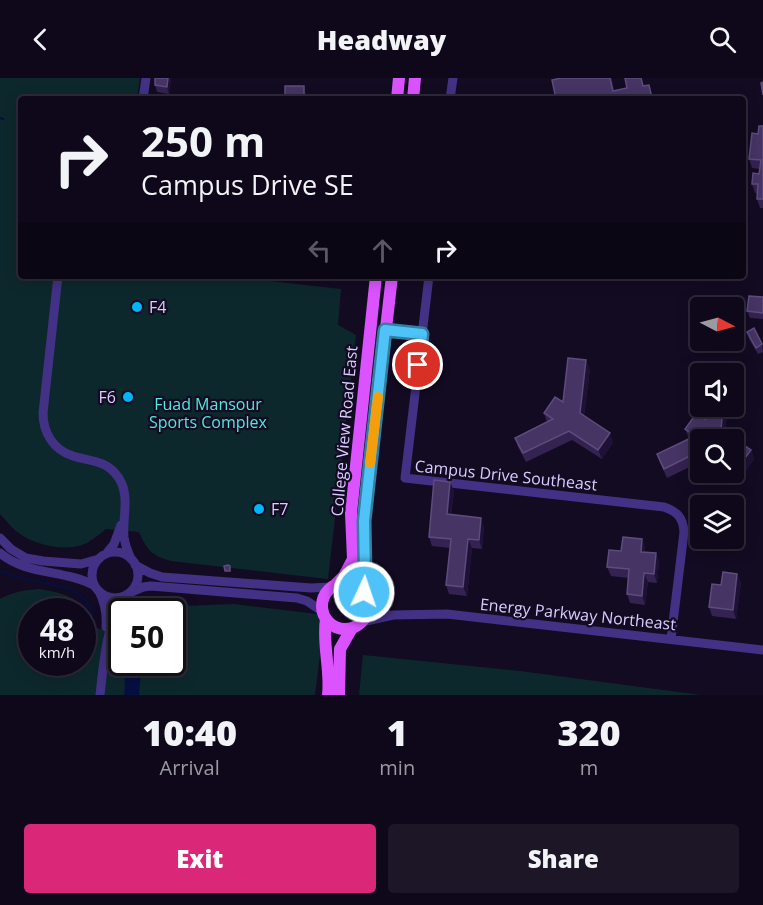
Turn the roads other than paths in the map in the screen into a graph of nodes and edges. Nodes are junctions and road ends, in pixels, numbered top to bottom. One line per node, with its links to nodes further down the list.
1 (146, 78): 5 (street)
2 (399, 78): 6 (main road)
3 (415, 78): 7 (main road)
4 (453, 78): 8 (street)
5 (143, 96)
6 (397, 96)
7 (412, 96)
8 (450, 96)
9 (58, 279): 15 (street)
10 (376, 279): 20 (main road, College View Road East)
11 (392, 279): 13 (main road, College View Road East)
12 (429, 279): 14 (street, Campus Drive Southeast)
13 (385, 330): 14 (street); 23 (main road, College View Road East)
14 (422, 334): 27 (street, Campus Drive Southeast)
15 (126, 505): 18 (street); 19 (street)
16 (0, 538): 18 (street)
17 (0, 553): 21 (street)
18 (103, 556): 19 (street); 21 (street)
19 (133, 562): 20 (street); 22 (street)
20 (334, 586): 23 (main road); 24 (main road)
21 (97, 589): 22 (street); 28 (street)
22 (126, 595): 24 (street); 28 (street)
23 (365, 595): 25 (street); 26 (main road)
24 (325, 615): 26 (main road); 31 (main road)
25 (388, 616): 26 (street, Energy Parkway Northeast); 27 (street, Energy Parkway Northeast)
26 (357, 625): 32 (main road)
27 (671, 639): 29 (street, Energy Parkway Northeast)
28 (106, 643): 30 (street)
29 (763, 650)
30 (100, 695)
31 (328, 695)
32 (339, 695)

